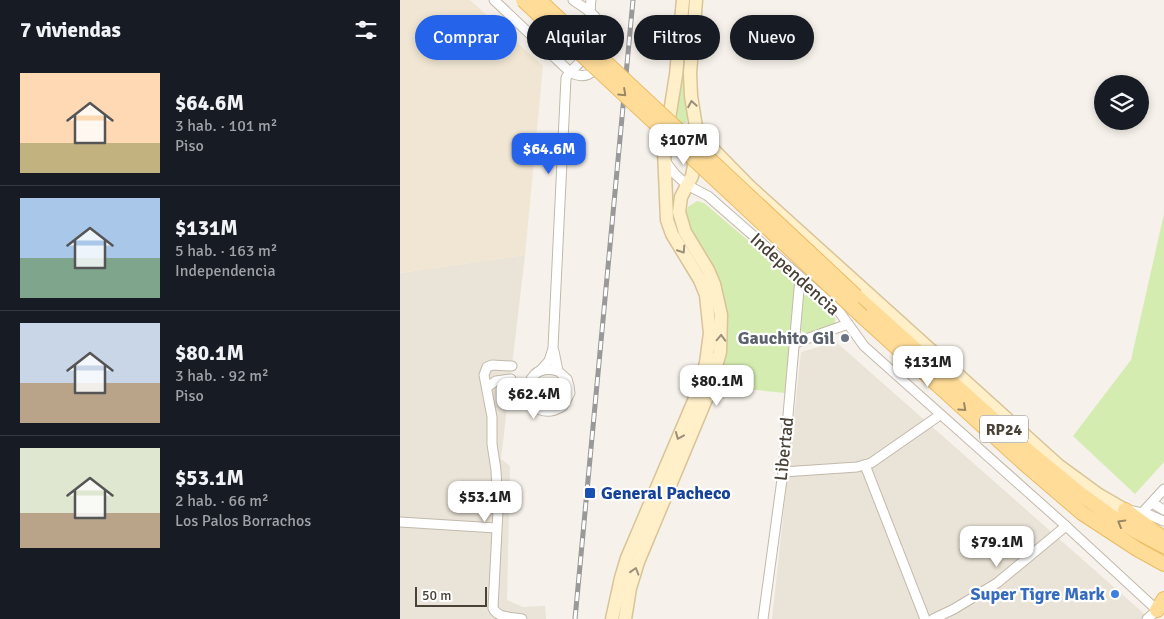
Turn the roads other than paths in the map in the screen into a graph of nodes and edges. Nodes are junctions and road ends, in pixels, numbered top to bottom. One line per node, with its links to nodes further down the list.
1 (494, 0): 9 (street)
2 (523, 0): 37 (main road, RP24, one-way to 37, bridge)
3 (539, 0): 36 (main road, RP24, one-way to 3, bridge)
4 (573, 0): 8 (street)
5 (590, 0): 8 (street)
6 (683, 0): 10 (main road)
7 (696, 0): 11 (main road, one-way to 7)
8 (589, 11): 9 (street); 9 (street)
9 (570, 72): 17 (street)
10 (667, 126): 11 (main road); 12 (main road)
11 (697, 133): 13 (main road); 28 (main road)
12 (665, 161): 13 (street, Independencia); 42 (main road, one-way to 42)
13 (687, 186): 14 (street, Independencia); 43 (main road, one-way to 13)
14 (800, 278): 15 (street, Independencia); 16 (street, Libertad)
15 (848, 324): 16 (street); 23 (street, Independencia)
16 (795, 343): 25 (street, Libertad)
17 (553, 348): 19 (street); 20 (street)
18 (512, 366): 22 (street)
19 (540, 371): 20 (street); 20 (street)
20 (558, 371)
21 (511, 379): 22 (street)
22 (487, 387): 34 (street)
23 (940, 415): 24 (street); 33 (street, Independencia)
24 (865, 465): 25 (street); 45 (street)
25 (782, 472): 44 (street, Libertad)
26 (1164, 489): 27 (street)
27 (1152, 503): 29 (street); 30 (street)
28 (1125, 510): 30 (street); 35 (main road)
29 (1164, 510)
30 (1142, 513): 31 (street)
31 (1164, 521)
32 (400, 522): 34 (street)
33 (1066, 526): 40 (street, Independencia); 46 (street)
34 (496, 528): 41 (street)
35 (1164, 538)
36 (1164, 546)
37 (1137, 549): 38 (main road, RP24); 39 (main road)
38 (1164, 564)
39 (1164, 572)
40 (1159, 611)
41 (522, 619)
42 (612, 619)
43 (625, 619)
44 (763, 619)
45 (925, 619)
46 (933, 619)

